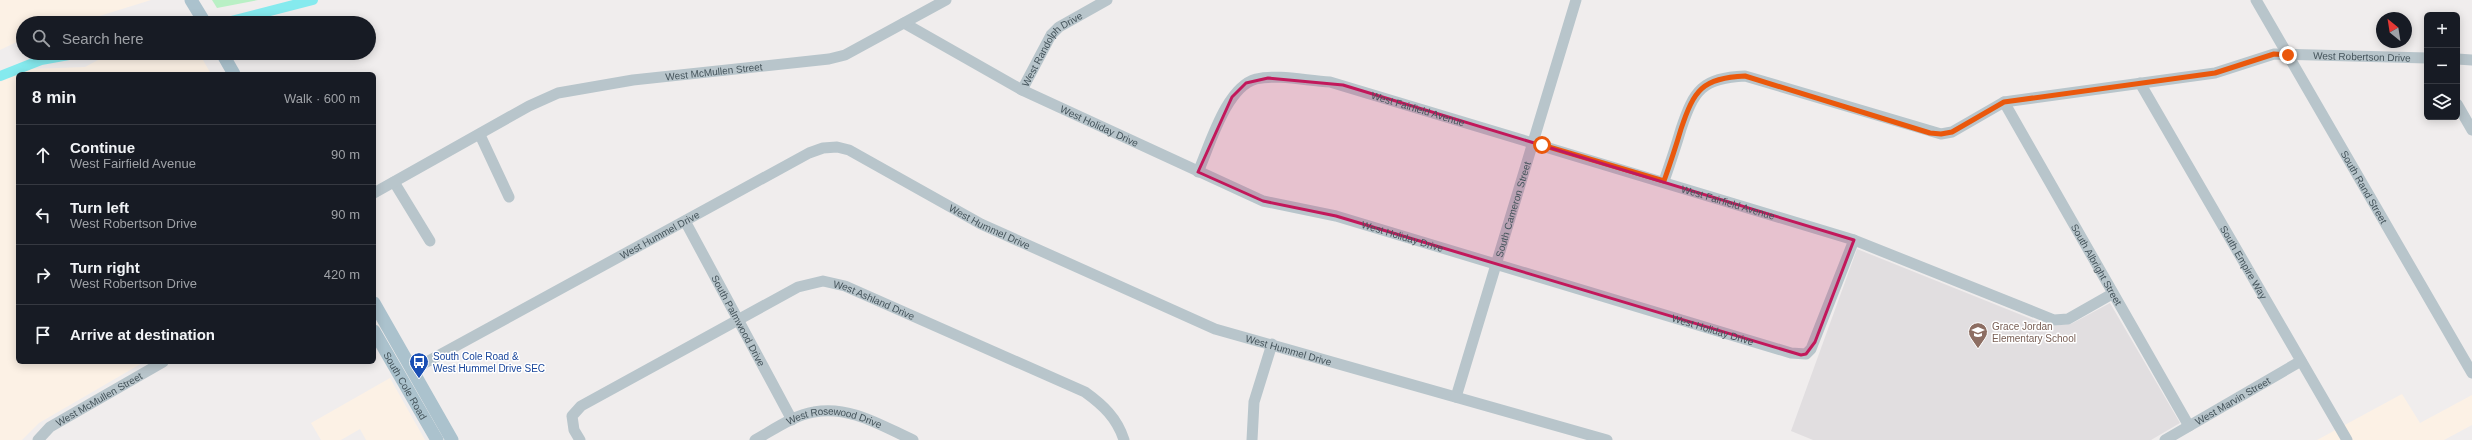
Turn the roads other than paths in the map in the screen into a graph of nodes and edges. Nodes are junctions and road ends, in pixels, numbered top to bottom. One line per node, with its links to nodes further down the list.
1 (191, 0): 6 (main road)
2 (946, 0): 7 (street, West McMullen Street)
3 (1107, 0): 15 (street, West Randolph Drive)
4 (1576, 0): 20 (street, South Cameron Street)
5 (2256, 0): 8 (street, South Rand Street)
6 (201, 16)
7 (904, 23): 15 (street, West Holiday Drive); 19 (street, West McMullen Street)
8 (2288, 55): 9 (street, West Robertson Drive); 14 (street, West Robertson Drive); 38 (street, South Rand Street)
9 (2424, 58)
10 (2460, 59): 12 (street)
11 (226, 60): 13 (main road)
12 (2472, 60)
13 (233, 72)
14 (2140, 84): 16 (street, West Robertson Drive); 35 (street, South Empire Way)
15 (1022, 90): 21 (street, West Holiday Drive)
16 (2004, 102): 22 (street, West Robertson Drive); 30 (street, South Albright Street)
17 (2460, 109): 18 (street)
18 (2472, 130)
19 (480, 135): 23 (street, West McMullen Street); 25 (street)
20 (1533, 142): 21 (street, West Fairfield Avenue); 22 (street, West Fairfield Avenue); 29 (street, South Cameron Street)
21 (1198, 172): 29 (street, West Holiday Drive)
22 (1664, 181): 27 (street, West Fairfield Avenue)
23 (394, 182): 24 (street, West McMullen Street); 28 (street)
24 (376, 192)
25 (509, 197)
26 (684, 221): 32 (street, South Palmwood Drive); 34 (street, West Hummel Drive); 37 (street, West Hummel Drive)
27 (1854, 240): 29 (street, West Holiday Drive); 30 (street, West Fairfield Avenue)
28 (430, 241)
29 (1496, 264): 39 (street, South Cameron Street)
30 (2112, 294): 41 (street, South Albright Street)
31 (376, 307): 37 (main road, South Cole Road)
32 (739, 320): 40 (street, South Palmwood Drive); 45 (street, West Ashland Drive); 48 (street, West Ashland Drive)
33 (376, 334): 43 (main road, South Cole Road)
34 (1272, 344): 39 (street, West Hummel Drive); 49 (street)
35 (2301, 361): 41 (street, West Marvin Street); 52 (street, South Empire Way)
36 (160, 364): 42 (street, West McMullen Street)
37 (412, 370): 44 (main road, South Cole Road)
38 (2472, 373)
39 (1456, 397): 50 (street, West Hummel Drive)
40 (792, 420): 46 (street, West Rosewood Drive); 47 (street, West Rosewood Drive)
41 (2189, 426): 51 (street, West Marvin Street)
42 (38, 440)
43 (437, 440)
44 (452, 440)
45 (580, 440)
46 (755, 440)
47 (913, 440)
48 (1124, 440)
49 (1252, 440)
50 (1607, 440)
51 (2165, 440)
52 (2347, 440)

